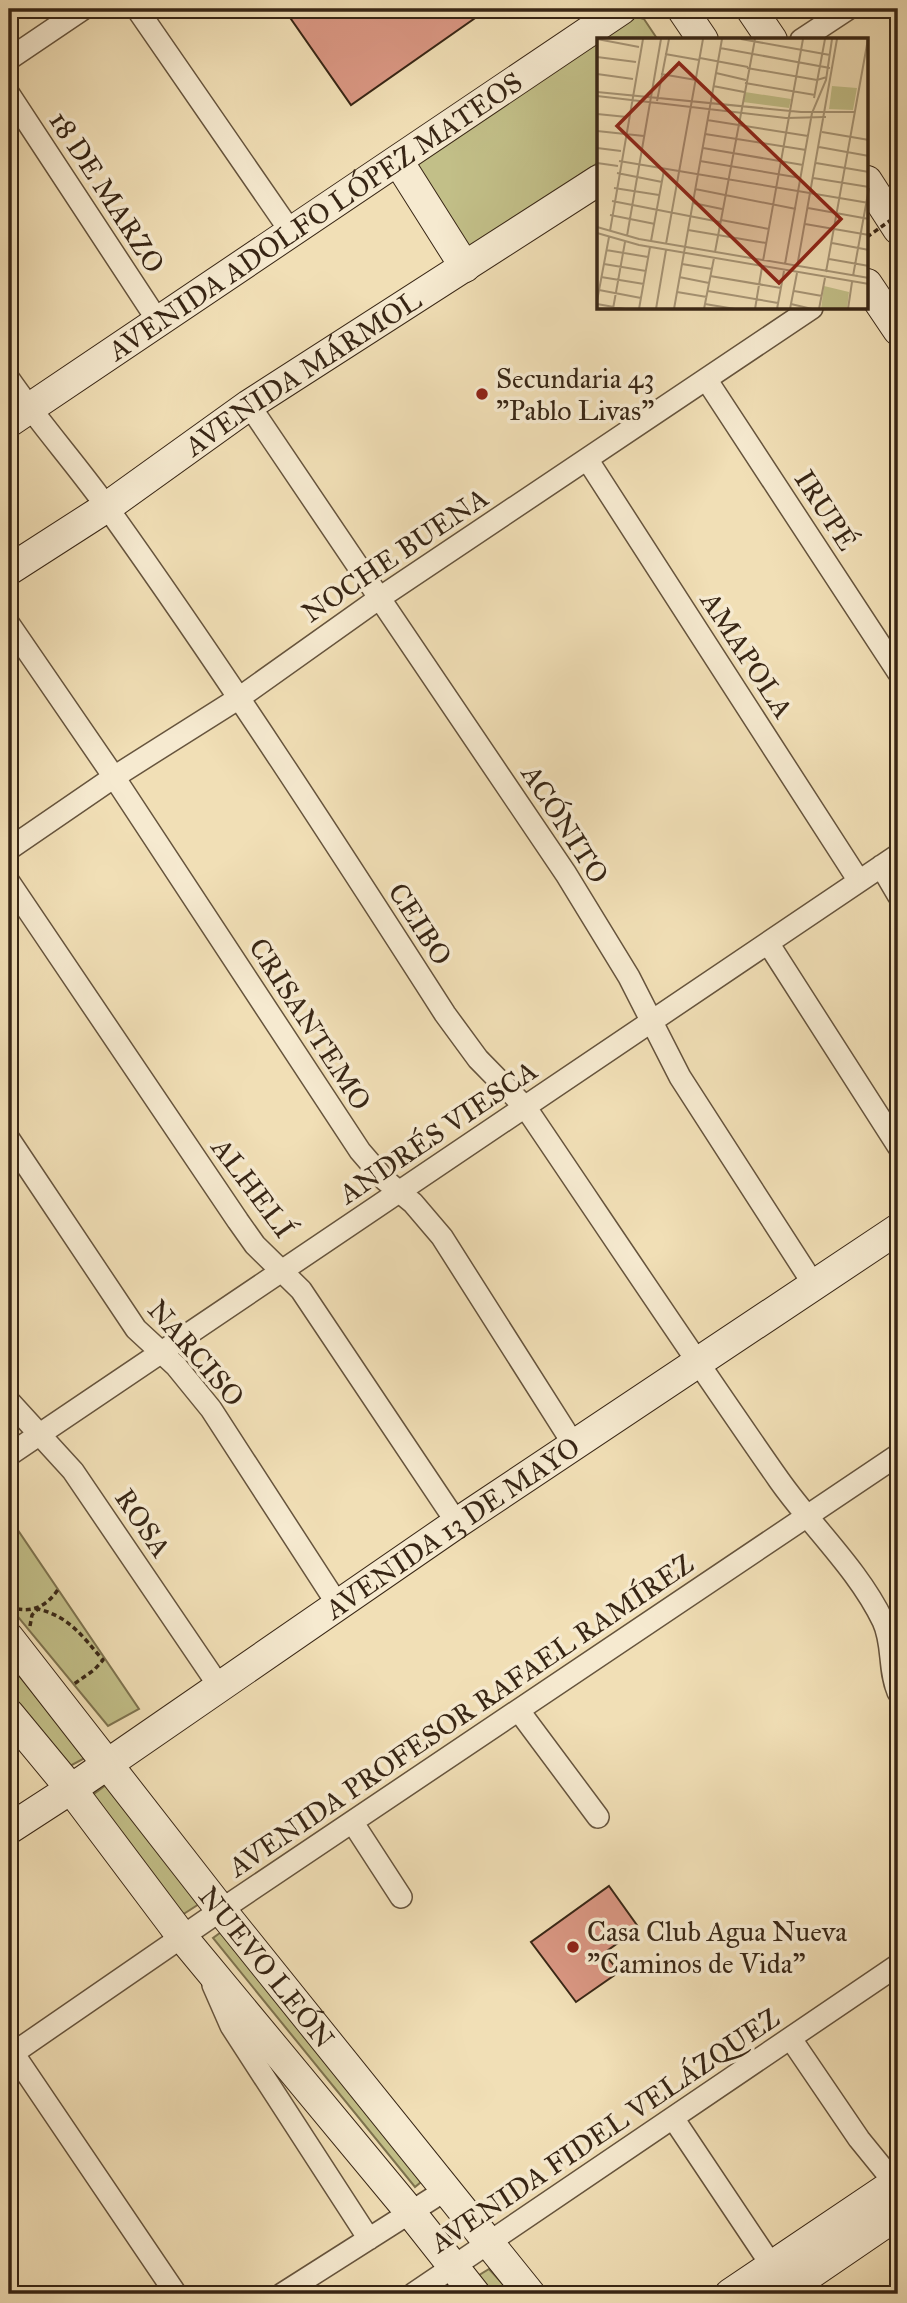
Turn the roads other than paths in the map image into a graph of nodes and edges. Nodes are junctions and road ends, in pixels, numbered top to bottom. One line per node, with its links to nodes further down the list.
1 (83, 9): 10 (street)
2 (137, 9): 16 (street)
3 (622, 9): 12 (street, AVENIDA ADOLFO LÓPEZ MATEOS)
4 (681, 9): 7 (street)
5 (751, 9): 8 (street)
6 (848, 9): 9 (street)
7 (702, 38)
8 (771, 38)
9 (803, 38)
10 (9, 59)
11 (9, 94): 20 (street, 18 DE MARZO)
12 (398, 161): 16 (street, AVENIDA ADOLFO LÓPEZ MATEOS); 17 (street)
13 (597, 181): 17 (street, AVENIDA MÁRMOL)
14 (869, 184): 15 (street)
15 (898, 229)
16 (291, 232): 20 (street, AVENIDA ADOLFO LÓPEZ MATEOS)
17 (465, 267): 24 (street, AVENIDA MÁRMOL)
18 (869, 287): 21 (street)
19 (809, 310): 23 (street, NOCHE BUENA)
20 (158, 321): 25 (street, AVENIDA ADOLFO LÓPEZ MATEOS)
21 (898, 330)
22 (9, 379): 25 (street, CEIBO)
23 (706, 379): 26 (street, NOCHE BUENA); 31 (street, IRUPÉ)
24 (249, 405): 27 (street, AVENIDA MÁRMOL); 29 (street, ACÓNITO)
25 (19, 415): 27 (street, CEIBO)
26 (587, 459): 29 (street, NOCHE BUENA); 36 (street, AMAPOLA)
27 (107, 507): 28 (street, AVENIDA MÁRMOL); 32 (street, CEIBO)
28 (9, 570)
29 (381, 597): 32 (street, NOCHE BUENA); 40 (street, ACÓNITO)
30 (9, 624): 33 (street, CRISANTEMO)
31 (898, 672)
32 (239, 698): 33 (street, NOCHE BUENA); 41 (street, CEIBO)
33 (114, 777): 34 (street, NOCHE BUENA); 44 (street, CRISANTEMO)
34 (9, 849)
35 (890, 861): 36 (street, ANDRÉS VIESCA); 38 (street)
36 (859, 881): 39 (street, ANDRÉS VIESCA)
37 (9, 882): 46 (street, ALHELÍ)
38 (898, 895)
39 (768, 943): 40 (street, ANDRÉS VIESCA); 43 (street)
40 (650, 1021): 41 (street, ANDRÉS VIESCA); 47 (street, ACÓNITO)
41 (526, 1108): 44 (street, ANDRÉS VIESCA); 49 (street, CEIBO)
42 (9, 1139): 48 (street, NARCISO)
43 (898, 1146)
44 (399, 1192): 46 (street, ANDRÉS VIESCA); 52 (street, CRISANTEMO)
45 (898, 1229): 47 (street, AVENIDA 13 DE MAYO)
46 (283, 1270): 48 (street, ANDRÉS VIESCA); 56 (street, ALHELÍ)
47 (814, 1285): 49 (street, AVENIDA 13 DE MAYO)
48 (161, 1352): 51 (street, ANDRÉS VIESCA); 57 (street, NARCISO)
49 (699, 1362): 52 (street, AVENIDA 13 DE MAYO); 55 (street, CEIBO)
50 (9, 1401): 51 (street, ROSA)
51 (41, 1434): 53 (street, ANDRÉS VIESCA); 60 (street, ROSA)
52 (574, 1445): 56 (street, AVENIDA 13 DE MAYO)
53 (9, 1455)
54 (898, 1455): 55 (street, AVENIDA PROFESOR RAFAEL RAMÍREZ)
55 (806, 1516): 59 (street, CEIBO); 62 (street, AVENIDA PROFESOR RAFAEL RAMÍREZ)
56 (457, 1523): 57 (street, AVENIDA 13 DE MAYO)
57 (338, 1605): 60 (street, AVENIDA 13 DE MAYO)
58 (19, 1634): 64 (street, NUEVO LEÓN)
59 (895, 1648): 61 (street, CEIBO)
60 (219, 1686): 64 (street, AVENIDA 13 DE MAYO)
61 (898, 1692)
62 (519, 1711): 66 (street); 67 (street, AVENIDA PROFESOR RAFAEL RAMÍREZ)
63 (9, 1714): 65 (street, NUEVO LEÓN)
64 (107, 1764): 65 (street, AVENIDA 13 DE MAYO); 70 (street, NUEVO LEÓN)
65 (71, 1789): 68 (street, AVENIDA 13 DE MAYO); 71 (street, NUEVO LEÓN)
66 (598, 1817)
67 (353, 1823): 69 (street); 70 (street, AVENIDA PROFESOR RAFAEL RAMÍREZ)
68 (9, 1829)
69 (401, 1897)
70 (221, 1910): 71 (street, AVENIDA PROFESOR RAFAEL RAMÍREZ); 77 (street, NUEVO LEÓN)
71 (192, 1949): 74 (street, AVENIDA PROFESOR RAFAEL RAMÍREZ); 78 (street, NUEVO LEÓN); 80 (street)
72 (898, 1965): 73 (street, AVENIDA FIDEL VELÁZQUEZ)
73 (791, 2039): 75 (street, AVENIDA FIDEL VELÁZQUEZ); 76 (street)
74 (11, 2055): 84 (street)
75 (673, 2118): 81 (street, AVENIDA FIDEL VELÁZQUEZ); 82 (street)
76 (897, 2184): 82 (street)
77 (444, 2191): 78 (street); 81 (street, NUEVO LEÓN)
78 (411, 2213): 80 (street); 83 (street, NUEVO LEÓN)
79 (898, 2214): 90 (street)
80 (369, 2239): 85 (street)
81 (487, 2244): 83 (street, AVENIDA FIDEL VELÁZQUEZ); 88 (street, NUEVO LEÓN)
82 (772, 2266): 89 (street)
83 (452, 2267): 86 (street, AVENIDA FIDEL VELÁZQUEZ); 87 (street, NUEVO LEÓN)
84 (176, 2294)
85 (282, 2294)
86 (413, 2294)
87 (475, 2294)
88 (530, 2294)
89 (730, 2294)
90 (781, 2294)

